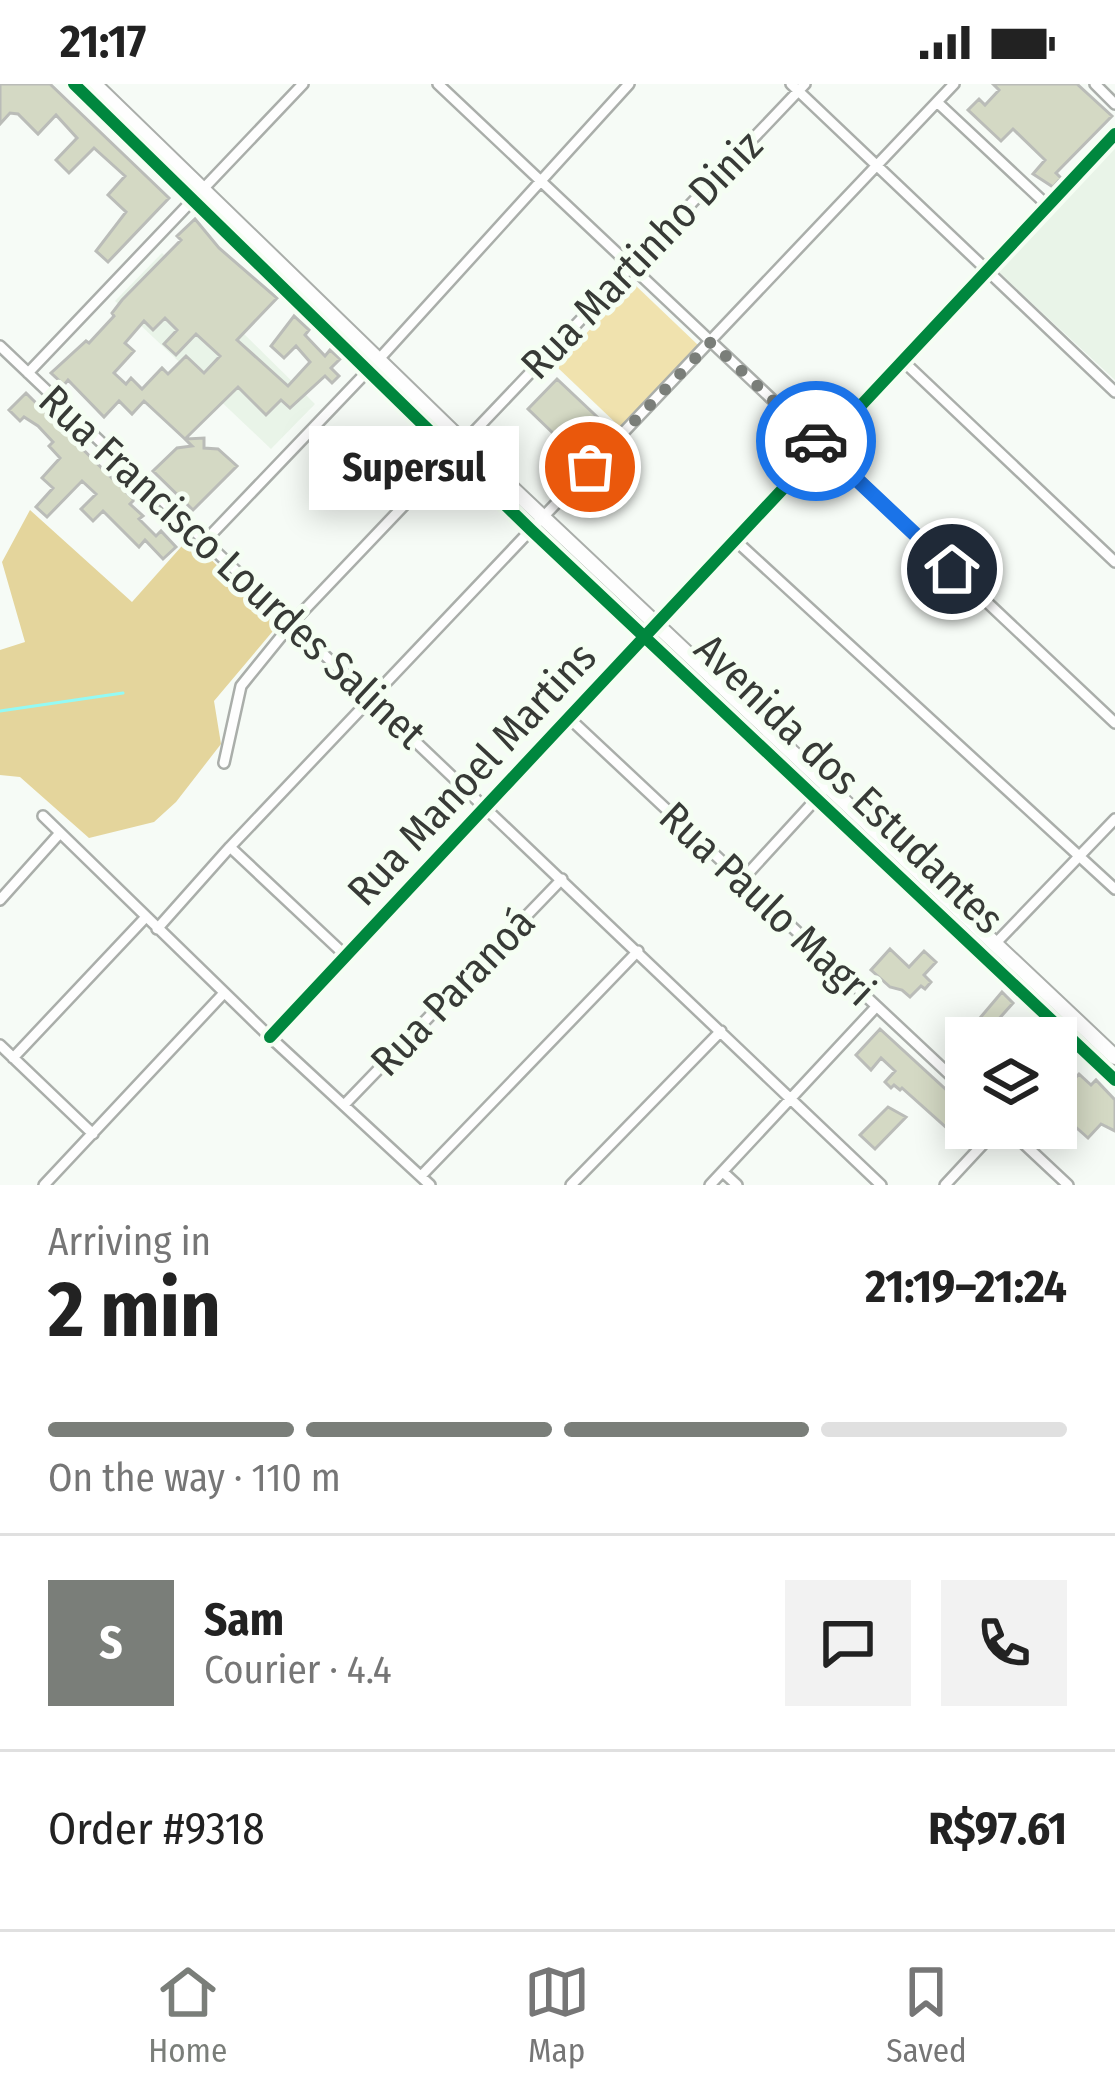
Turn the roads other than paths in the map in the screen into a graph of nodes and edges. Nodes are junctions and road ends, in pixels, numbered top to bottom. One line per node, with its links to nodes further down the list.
1 (94, 84): 11 (street, Avenida dos Estudantes)
2 (303, 84): 15 (street)
3 (438, 84): 14 (street)
4 (629, 84): 14 (street)
5 (954, 84): 9 (street)
6 (1095, 84): 10 (street)
7 (76, 85): 11 (street, Avenida dos Estudantes)
8 (798, 86): 13 (street); 19 (street, Rua Martinho Diniz)
9 (937, 102): 13 (street); 16 (street)
10 (1115, 104)
11 (133, 131): 15 (street, Avenida dos Estudantes)
12 (1115, 134): 16 (street, Rua Manoel Martins)
13 (877, 165): 20 (street); 23 (street)
14 (540, 180): 19 (street); 25 (street)
15 (199, 195): 17 (street, Avenida dos Estudantes); 18 (street, Avenida dos Estudantes); 28 (street)
16 (1048, 206): 20 (street, Rua Manoel Martins)
17 (261, 243): 18 (street); 21 (street, Avenida dos Estudantes)
18 (250, 256): 22 (street, Avenida dos Estudantes)
19 (631, 266): 23 (street); 31 (street, Rua Martinho Diniz)
20 (986, 272): 26 (street, Rua Manoel Martins); 29 (street)
21 (314, 294): 22 (street); 25 (street, Avenida dos Estudantes)
22 (302, 307): 27 (street, Avenida dos Estudantes)
23 (711, 342): 30 (street); 32 (street)
24 (0, 346): 28 (street, Rua Francisco Lourdes Salinet)
25 (380, 358): 27 (street); 31 (street, Avenida dos Estudantes)
26 (903, 361): 30 (street, Rua Manoel Martins); 36 (street)
27 (367, 371): 31 (street, Avenida dos Estudantes); 35 (street)
28 (28, 373): 35 (street, Rua Francisco Lourdes Salinet)
29 (1115, 392)
30 (822, 446): 34 (street, Rua Manoel Martins); 43 (street)
31 (458, 448): 32 (street, Avenida dos Estudantes); 33 (street, Avenida dos Estudantes); 37 (street, Rua Martinho Diniz)
32 (543, 517): 33 (street); 38 (street, Avenida dos Estudantes)
33 (531, 530): 39 (street, Avenida dos Estudantes); 40 (street)
34 (735, 540): 38 (street, Rua Manoel Martins); 51 (street)
35 (205, 541): 37 (street, Rua Francisco Lourdes Salinet)
36 (1115, 562)
37 (292, 623): 40 (street, Rua Francisco Lourdes Salinet); 44 (street, Rua Martinho Diniz)
38 (657, 624): 39 (street, Rua Manoel Martins); 41 (street, Avenida dos Estudantes)
39 (645, 636): 41 (street, Avenida dos Estudantes); 42 (street, Rua Manoel Martins)
40 (371, 698): 46 (street, Rua Francisco Lourdes Salinet); 50 (street)
41 (735, 709): 45 (street, Avenida dos Estudantes)
42 (568, 718): 46 (street, Rua Manoel Martins); 53 (street, Rua Paulo Magri)
43 (1115, 723)
44 (224, 763)
45 (823, 791): 53 (street); 58 (street, Avenida dos Estudantes); 61 (street, Avenida dos Estudantes)
46 (486, 807): 52 (street, Rua Francisco Lourdes Salinet); 60 (street, Rua Manoel Martins)
47 (43, 816): 49 (street)
48 (1115, 819): 51 (street)
49 (60, 833): 55 (street); 56 (street)
50 (230, 847): 57 (street); 60 (street)
51 (1080, 856): 54 (street); 58 (street)
52 (562, 879): 59 (street, Rua Francisco Lourdes Salinet); 75 (street, Rua Paranoá)
53 (742, 880): 63 (street, Rua Paulo Magri)
54 (1115, 889)
55 (0, 900)
56 (145, 917): 57 (street); 70 (street)
57 (157, 929): 62 (street)
58 (995, 944): 61 (street); 66 (street, Avenida dos Estudantes)
59 (638, 951): 65 (street, Rua Francisco Lourdes Salinet); 80 (street)
60 (346, 956): 67 (street, Rua Manoel Martins)
61 (983, 957): 64 (street, Avenida dos Estudantes)
62 (224, 993): 67 (street); 76 (street)
63 (876, 1006): 72 (street, Rua Paulo Magri); 74 (street)
64 (1047, 1017)
65 (721, 1030): 74 (street, Rua Francisco Lourdes Salinet); 83 (street)
66 (1088, 1032): 69 (street); 71 (street, Avenida dos Estudantes)
67 (270, 1037): 75 (street)
68 (0, 1045): 70 (street)
69 (1077, 1045): 73 (street, Avenida dos Estudantes)
70 (13, 1058): 76 (street)
71 (1115, 1058)
72 (945, 1070)
73 (1115, 1080)
74 (794, 1099): 79 (street); 86 (street, Rua Francisco Lourdes Salinet)
75 (344, 1106): 80 (street)
76 (93, 1134): 81 (street)
77 (982, 1149): 87 (street)
78 (1027, 1149): 88 (street)
79 (723, 1172): 84 (street); 85 (street)
80 (421, 1176): 82 (street)
81 (44, 1185)
82 (430, 1185)
83 (571, 1185)
84 (710, 1185)
85 (737, 1185)
86 (881, 1185)
87 (945, 1185)
88 (1068, 1185)

